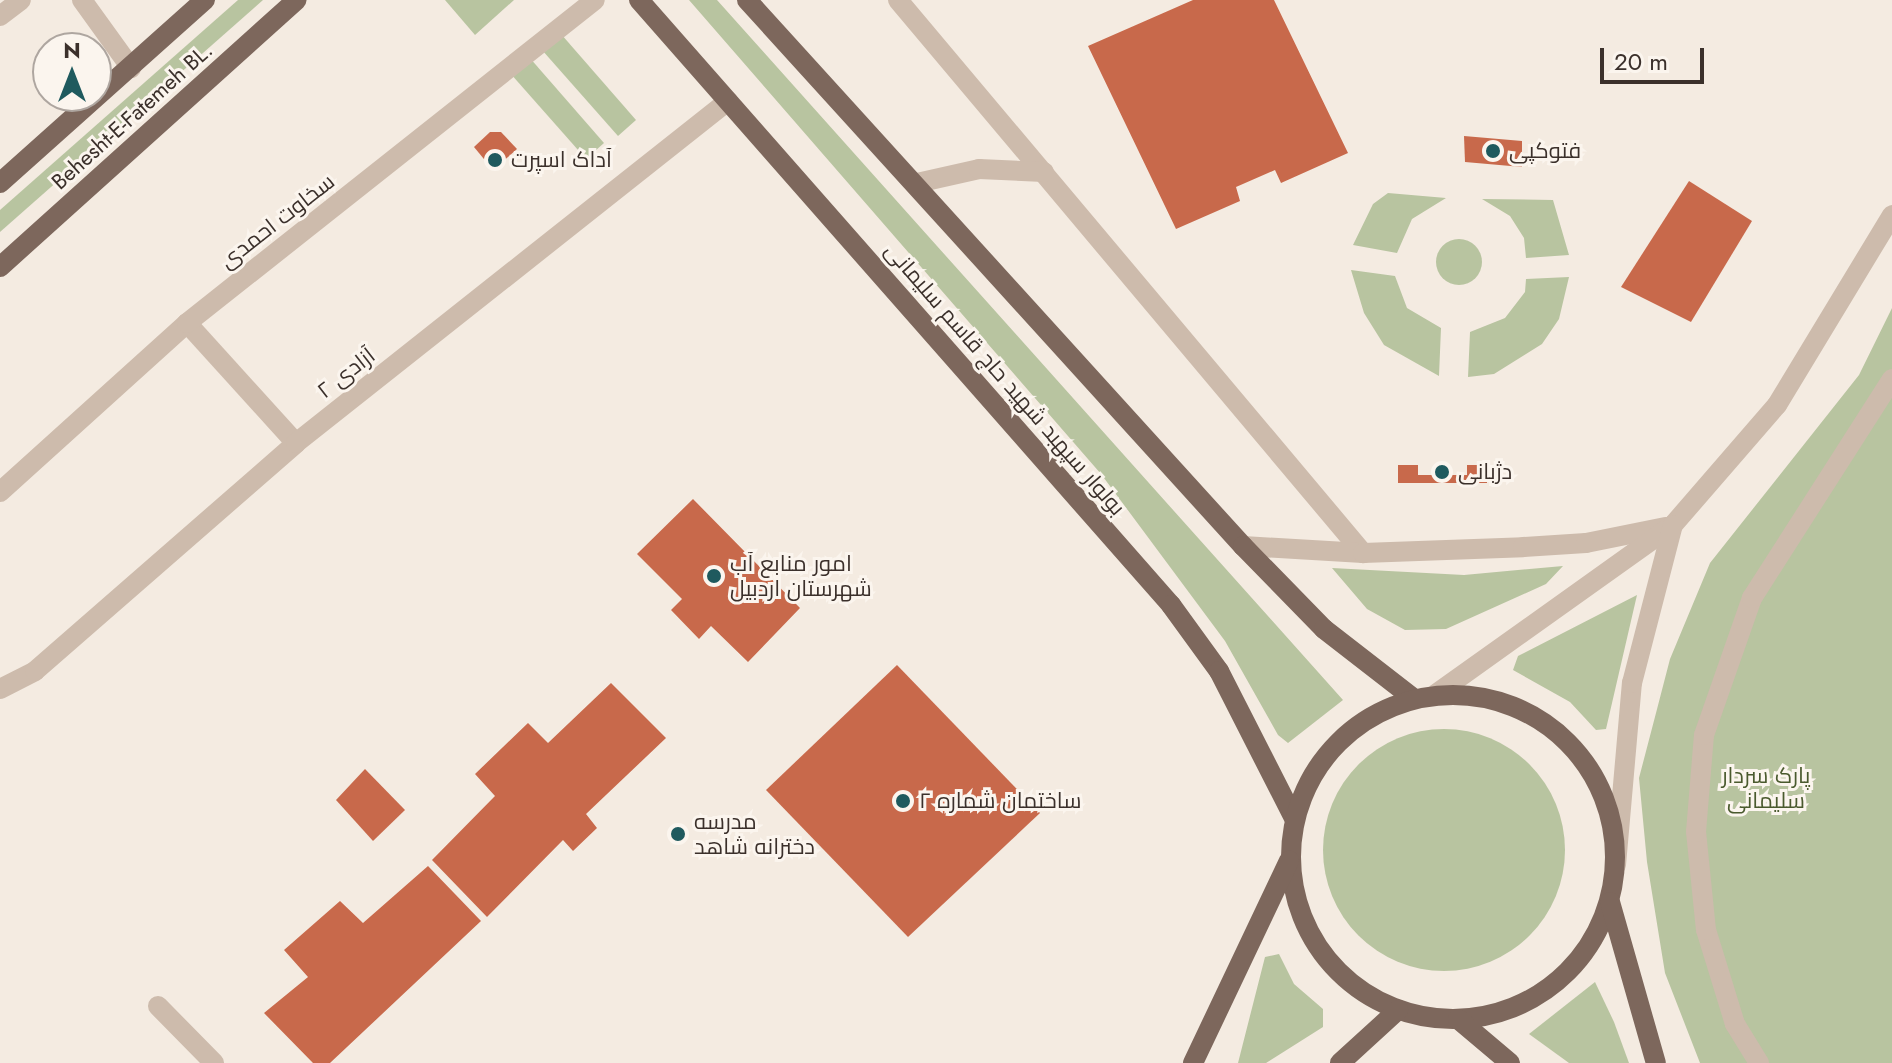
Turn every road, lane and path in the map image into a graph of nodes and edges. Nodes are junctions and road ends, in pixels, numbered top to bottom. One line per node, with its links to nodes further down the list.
1 (21, 0): 9 (street)
2 (82, 0): 10 (street)
3 (205, 0): 10 (main road, Behesht-E-Fatemeh BL.)
4 (297, 0): 16 (main road, Behesht-E-Fatemeh BL.)
5 (595, 0): 17 (street, سخاوت احمدی)
6 (639, 0): 11 (main road, بولوار سپهبد شهید حاج قاسم سلیمانی)
7 (747, 0): 14 (main road)
8 (898, 0): 12 (street)
9 (0, 16)
10 (131, 68): 13 (main road, Behesht-E-Fatemeh BL.)
11 (728, 101): 19 (street, آزادی ۲); 27 (main road, بولوار سپهبد شهید حاج قاسم سلیمانی)
12 (1044, 172): 14 (street); 23 (street)
13 (0, 183)
14 (917, 183): 22 (main road)
15 (1892, 215): 21 (street)
16 (0, 267)
17 (187, 323): 19 (street); 20 (street, سخاوت احمدی)
18 (1892, 379): 39 (street)
19 (296, 443): 24 (street, آزادی ۲)
20 (0, 492)
21 (1673, 525): 23 (street); 25 (street); 29 (street)
22 (1243, 546): 23 (street); 26 (main road)
23 (1363, 553)
24 (0, 689)
25 (1436, 694): 26 (main road); 29 (main road)
26 (1413, 698): 27 (main road)
27 (1294, 818): 28 (main road)
28 (1289, 861): 32 (main road); 35 (main road)
29 (1616, 865): 30 (main road)
30 (1610, 902): 33 (main road); 38 (main road)
31 (158, 1006): 34 (street)
32 (1398, 1010): 33 (main road); 36 (main road)
33 (1458, 1019): 37 (main road)
34 (214, 1063)
35 (1193, 1063)
36 (1340, 1063)
37 (1510, 1063)
38 (1656, 1063)
39 (1759, 1063)

